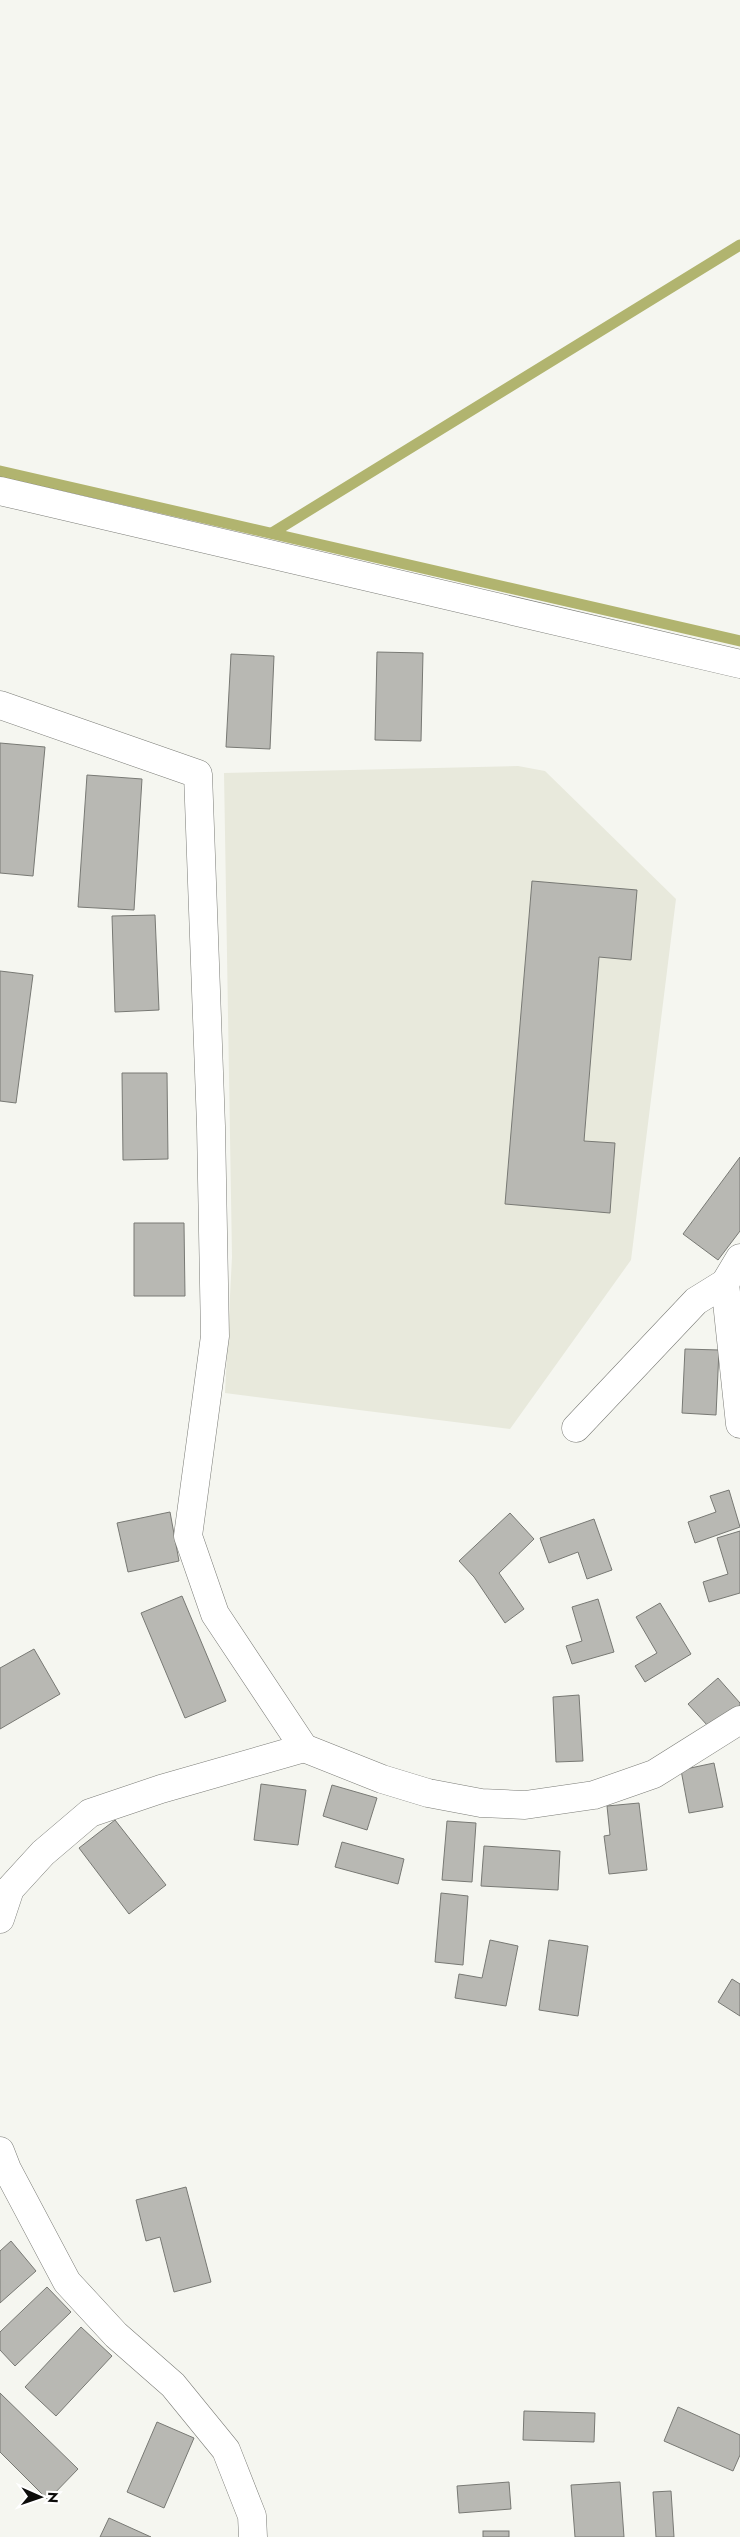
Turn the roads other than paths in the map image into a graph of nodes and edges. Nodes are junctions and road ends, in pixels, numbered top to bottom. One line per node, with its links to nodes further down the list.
1 (0, 491): 2 (street)
2 (740, 664)
3 (0, 705): 9 (street)
4 (740, 1258): 5 (street)
5 (725, 1283): 6 (street); 7 (street)
6 (740, 1424)
7 (576, 1428)
8 (740, 1720): 9 (street)
9 (304, 1748): 10 (street)
10 (0, 1918)
11 (0, 2151): 12 (street)
12 (253, 2537)

